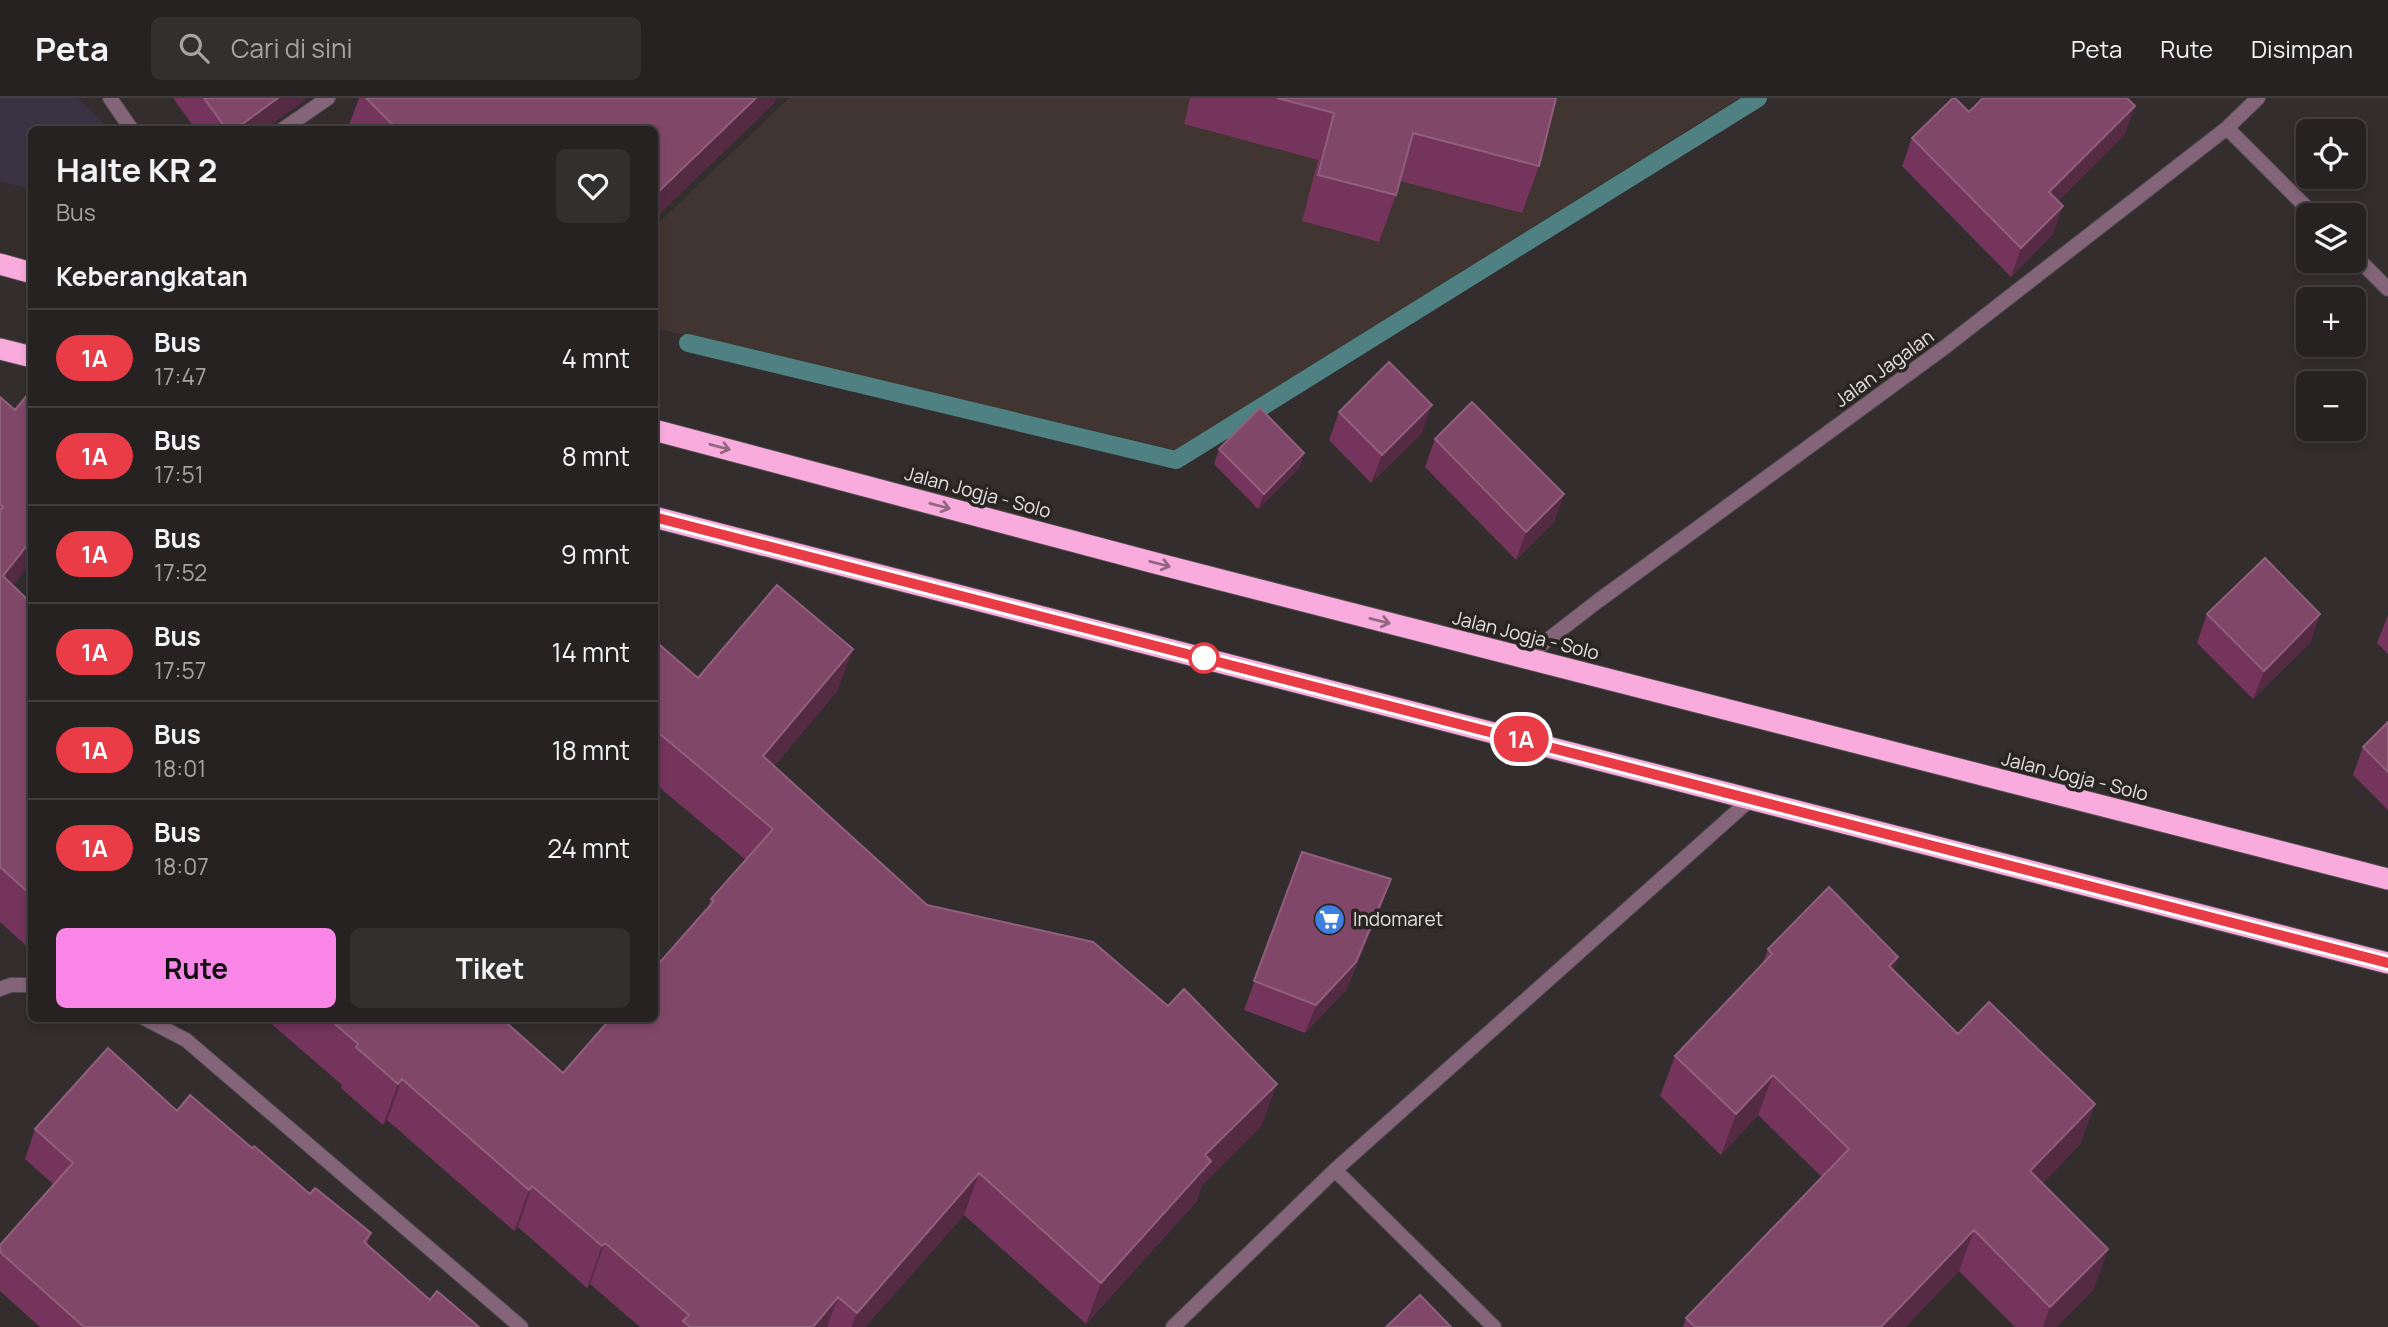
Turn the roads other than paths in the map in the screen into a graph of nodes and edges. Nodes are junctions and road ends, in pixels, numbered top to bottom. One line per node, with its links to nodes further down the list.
1 (110, 98): 4 (street)
2 (328, 98): 5 (street)
3 (2258, 98): 6 (street, Jalan Jagalan)
4 (129, 126)
5 (288, 126)
6 (2227, 128): 7 (street); 16 (street, Jalan Jagalan)
7 (2302, 203)
8 (0, 264): 10 (highway)
9 (2366, 267): 11 (street)
10 (28, 272)
11 (2388, 289)
12 (0, 349): 13 (highway)
13 (28, 356)
14 (658, 431): 16 (highway, Jalan Jogja - Solo, one-way to 16)
15 (658, 518): 17 (highway)
16 (1524, 658): 18 (highway, Jalan Jogja - Solo)
17 (1752, 798): 19 (highway); 23 (street)
18 (2388, 879)
19 (2388, 963)
20 (28, 985): 21 (street)
21 (0, 989)
22 (152, 1022): 24 (street)
23 (1335, 1170): 25 (street); 26 (street)
24 (521, 1327)
25 (1173, 1327)
26 (1494, 1327)

